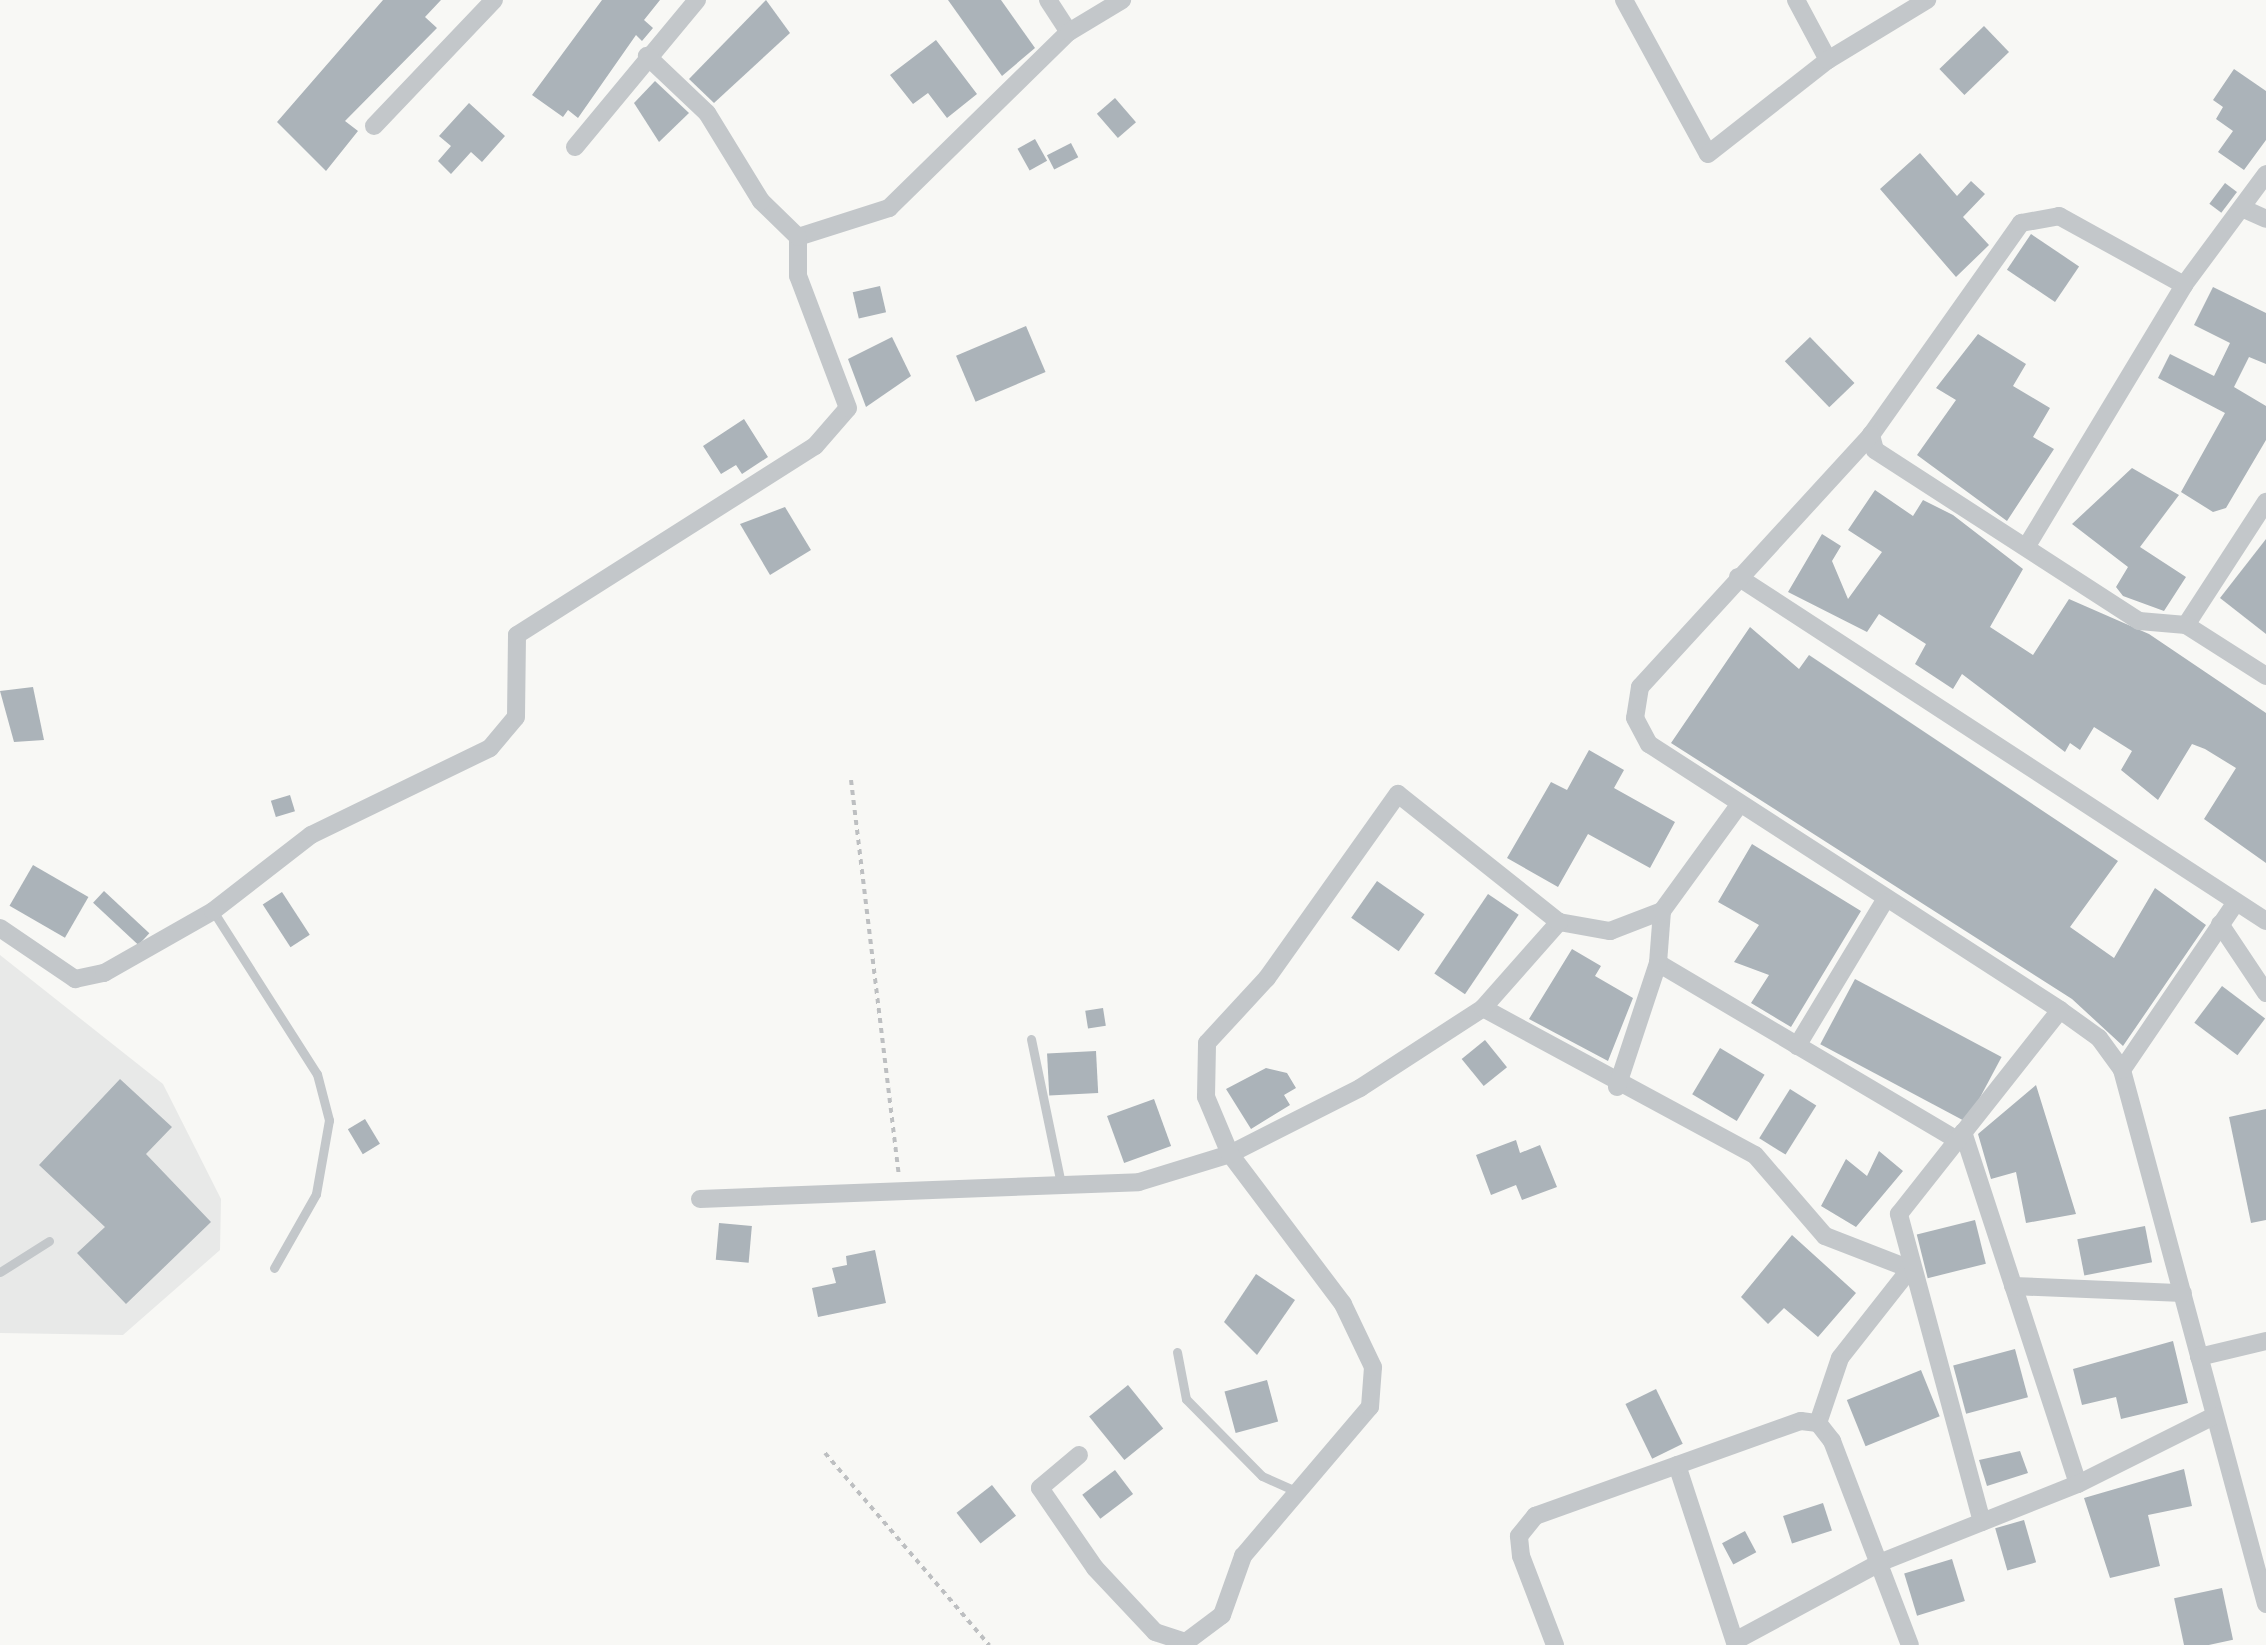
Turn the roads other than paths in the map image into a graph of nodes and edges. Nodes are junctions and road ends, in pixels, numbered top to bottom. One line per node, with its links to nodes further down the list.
1 (494, 0): 11 (street)
2 (697, 0): 9 (street)
3 (1048, 0): 8 (street)
4 (1122, 0): 8 (street)
5 (1624, 0): 10 (street)
6 (1796, 0): 10 (street)
7 (1927, 0): 10 (street)
8 (1068, 32): 16 (street)
9 (648, 56): 12 (street); 16 (street)
10 (1828, 60)
11 (374, 126)
12 (575, 147)
13 (2266, 174): 14 (street)
14 (2244, 209): 15 (street); 17 (street)
15 (2266, 218)
16 (798, 238): 27 (street)
17 (2184, 285): 18 (street); 20 (street)
18 (1872, 435): 20 (street); 21 (street)
19 (2266, 502): 22 (street)
20 (2028, 544): 22 (street)
21 (1738, 577): 24 (street); 26 (street)
22 (2186, 625): 23 (street)
23 (2266, 676)
24 (1738, 805): 25 (street); 28 (street)
25 (1884, 902): 36 (street); 38 (street)
26 (2234, 905): 29 (street); 31 (street)
27 (213, 911): 32 (street); 46 (lane)
28 (1662, 911): 30 (street); 33 (street)
29 (2266, 921)
30 (1559, 922): 35 (street); 42 (street)
31 (2220, 924): 34 (street); 39 (street)
32 (0, 928)
33 (1658, 963): 38 (street); 40 (street)
34 (2266, 993)
35 (1483, 1008): 40 (street); 42 (street)
36 (2060, 1010): 39 (street); 41 (street)
37 (1030, 1039): 43 (lane)
38 (1797, 1046): 41 (street)
39 (2122, 1070): 50 (street)
40 (1617, 1086): 47 (street)
41 (1960, 1136): 47 (street); 49 (street)
42 (1230, 1154): 43 (street); 59 (street)
43 (1060, 1179): 44 (street)
44 (700, 1199)
45 (48, 1241): 48 (lane)
46 (274, 1268)
47 (1910, 1269): 55 (street); 60 (street)
48 (0, 1272)
49 (2013, 1286): 50 (street); 58 (street)
50 (2182, 1293): 53 (street)
51 (2266, 1341): 53 (street)
52 (1176, 1352): 59 (lane)
53 (2199, 1357): 54 (street)
54 (2214, 1416): 58 (street); 62 (street)
55 (1818, 1423): 57 (street); 61 (street)
56 (1079, 1455): 59 (street)
57 (1677, 1465): 63 (street); 64 (street)
58 (2078, 1484): 60 (street)
59 (1298, 1492)
60 (1982, 1522): 61 (street)
61 (1878, 1563): 63 (street); 65 (street)
62 (2266, 1604)
63 (1736, 1643)
64 (1555, 1645)
65 (1910, 1645)

